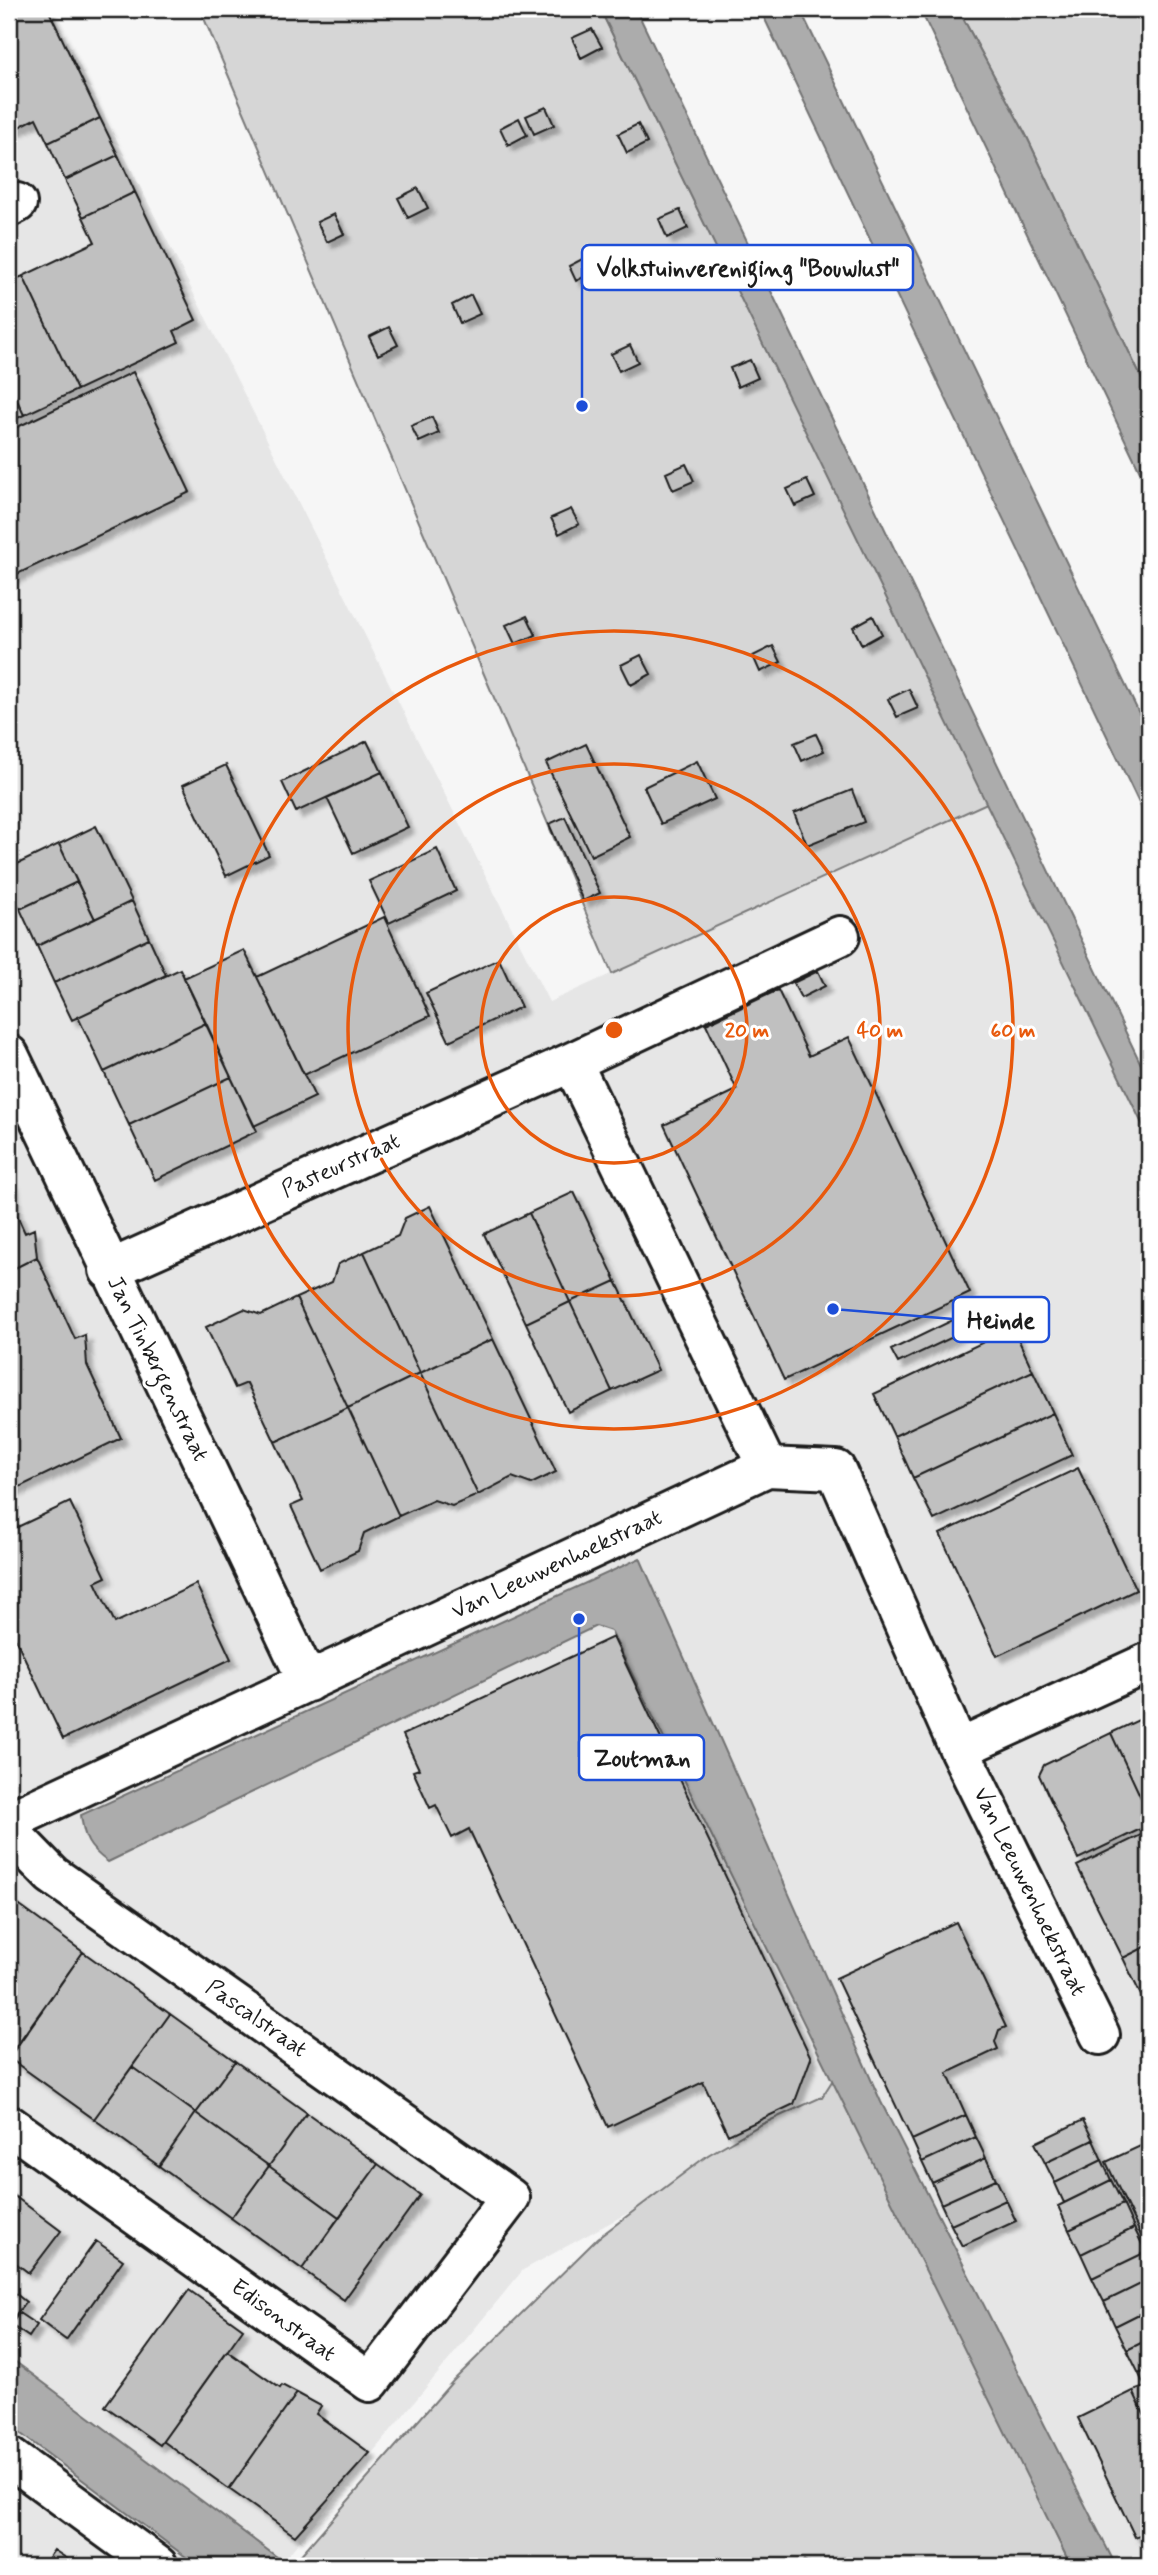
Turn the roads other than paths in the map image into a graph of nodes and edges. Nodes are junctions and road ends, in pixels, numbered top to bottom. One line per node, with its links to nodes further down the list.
1 (840, 936): 3 (street, Pasteurstraat)
2 (9, 1055): 4 (street, Jan Tinbergenstraat)
3 (572, 1062): 4 (street, Pasteurstraat); 5 (street)
4 (109, 1270): 7 (street, Jan Tinbergenstraat)
5 (767, 1467): 7 (street, Van Leeuwenhoekstraat); 8 (street, Van Leeuwenhoekstraat)
6 (1149, 1662): 8 (street)
7 (308, 1682): 9 (street, Van Leeuwenhoekstraat)
8 (958, 1749): 11 (street, Van Leeuwenhoekstraat)
9 (9, 1821)
10 (9, 1831): 13 (street, Pascalstraat)
11 (1100, 2035)
12 (9, 2124): 13 (street, Edisonstraat)
13 (510, 2198)
14 (9, 2457): 15 (street)
15 (158, 2566)

